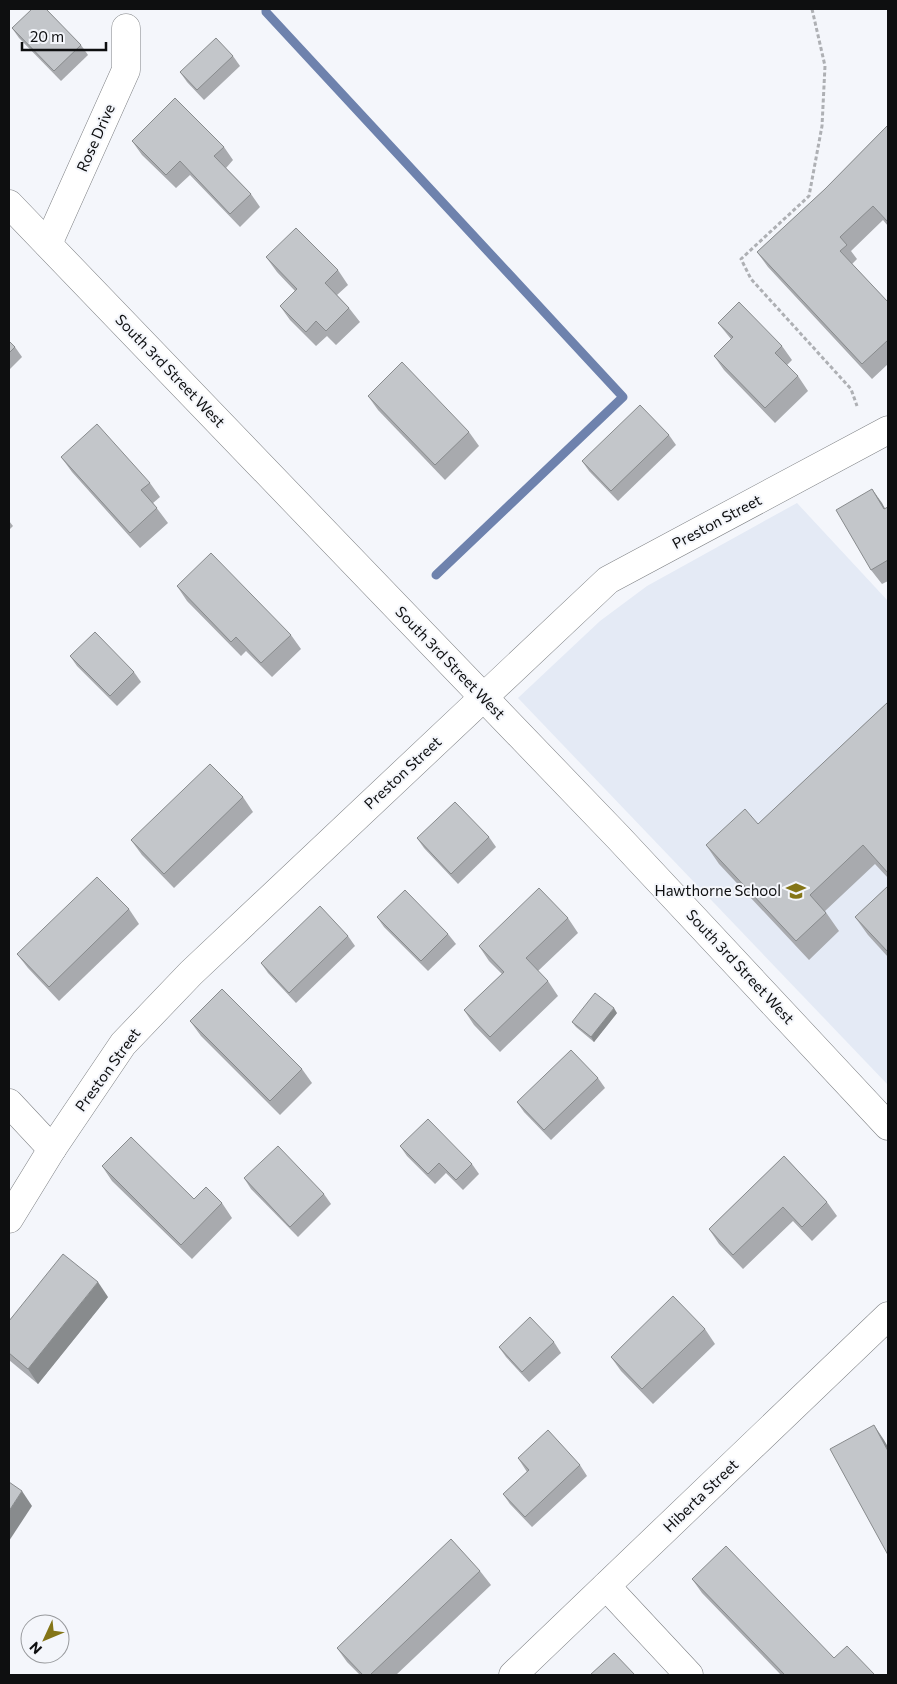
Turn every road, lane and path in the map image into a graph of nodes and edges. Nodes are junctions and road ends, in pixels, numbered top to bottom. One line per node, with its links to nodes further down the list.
1 (812, 9): 5 (path)
2 (126, 28): 4 (street, Rose Drive)
3 (9, 204): 4 (street, South 3rd Street West)
4 (48, 244): 7 (street, South 3rd Street West)
5 (858, 406)
6 (888, 430): 7 (street, Preston Street)
7 (483, 698): 9 (street, South 3rd Street West); 10 (street, Preston Street)
8 (9, 1103): 10 (street)
9 (888, 1126)
10 (52, 1149): 11 (street, Preston Street)
11 (9, 1219)
12 (888, 1316): 13 (street, Hiberta Street)
13 (606, 1586): 14 (street, Hiberta Street); 15 (street)
14 (513, 1675)
15 (689, 1675)

